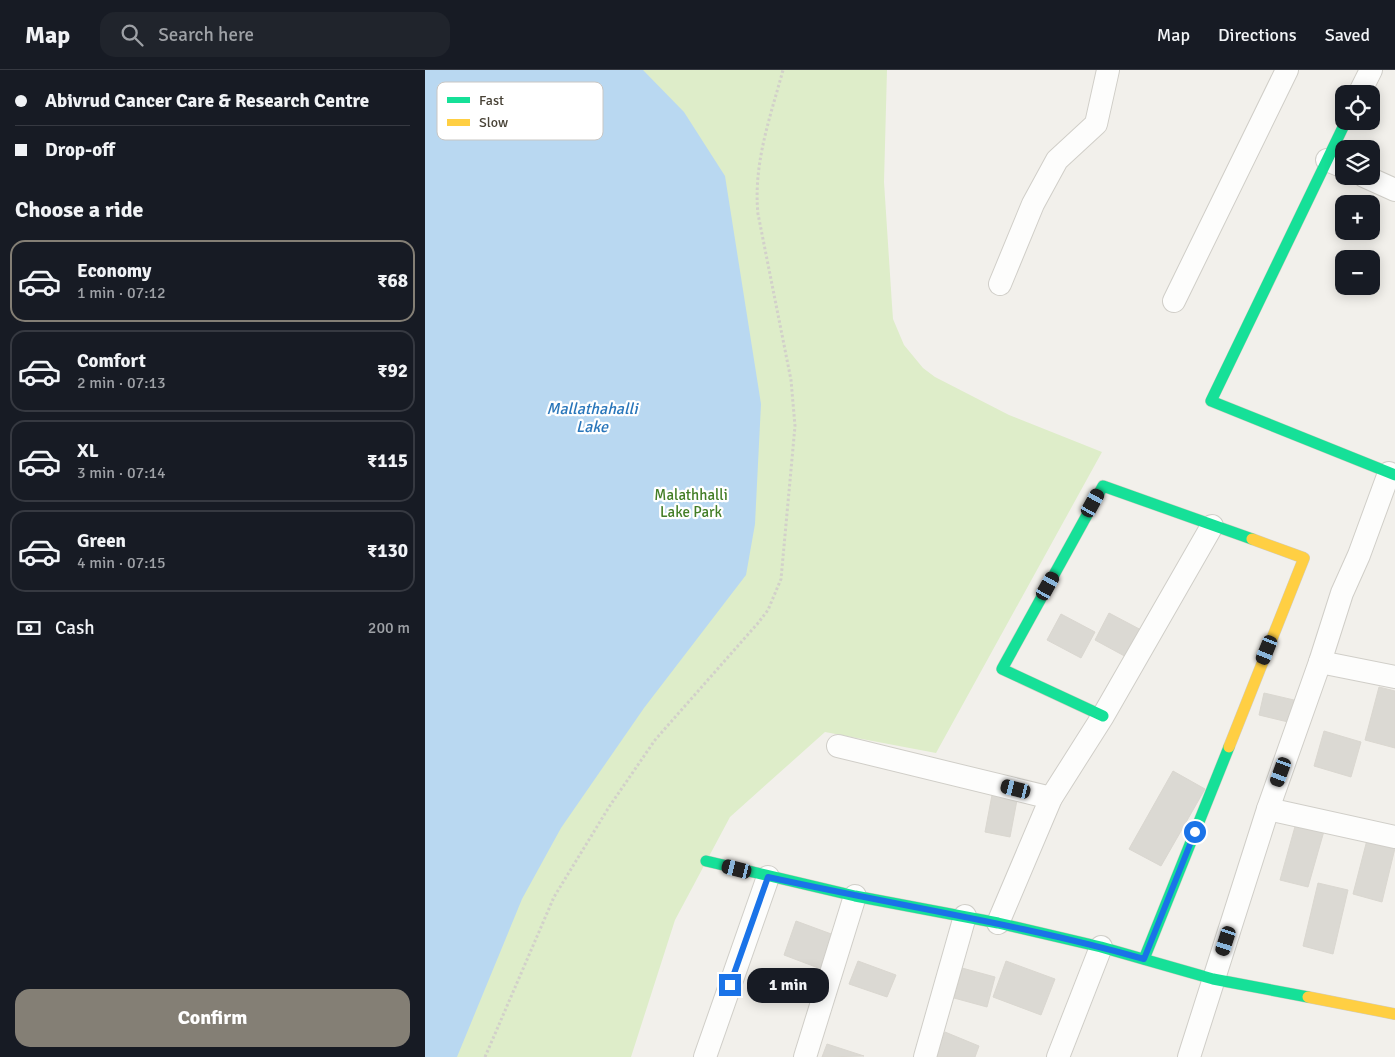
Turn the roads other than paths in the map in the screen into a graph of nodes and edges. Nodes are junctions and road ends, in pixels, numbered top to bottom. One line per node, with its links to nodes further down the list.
1 (1108, 70): 8 (street)
2 (1287, 70): 9 (street)
3 (1371, 70): 4 (street)
4 (1364, 85)
5 (1335, 164): 10 (street)
6 (1380, 183): 7 (street)
7 (1395, 190)
8 (1000, 284)
9 (1174, 301)
10 (1392, 474): 12 (street)
11 (1212, 526): 14 (street); 14 (street); 25 (street)
12 (1320, 662): 13 (street); 17 (street)
13 (1395, 677)
14 (1103, 716): 16 (street)
15 (838, 746): 16 (street)
16 (1051, 798): 23 (street)
17 (1268, 809): 18 (street); 26 (street)
18 (1395, 837)
19 (706, 861): 20 (street)
20 (768, 877): 21 (street); 28 (street)
21 (855, 896): 22 (street); 29 (street)
22 (965, 916): 23 (street); 30 (street)
23 (998, 923): 24 (street)
24 (1101, 947): 25 (street); 31 (street)
25 (1144, 959): 26 (street)
26 (1213, 979): 27 (street); 32 (street)
27 (1395, 1014)
28 (705, 1057)
29 (805, 1057)
30 (925, 1057)
31 (1058, 1057)
32 (1189, 1057)

